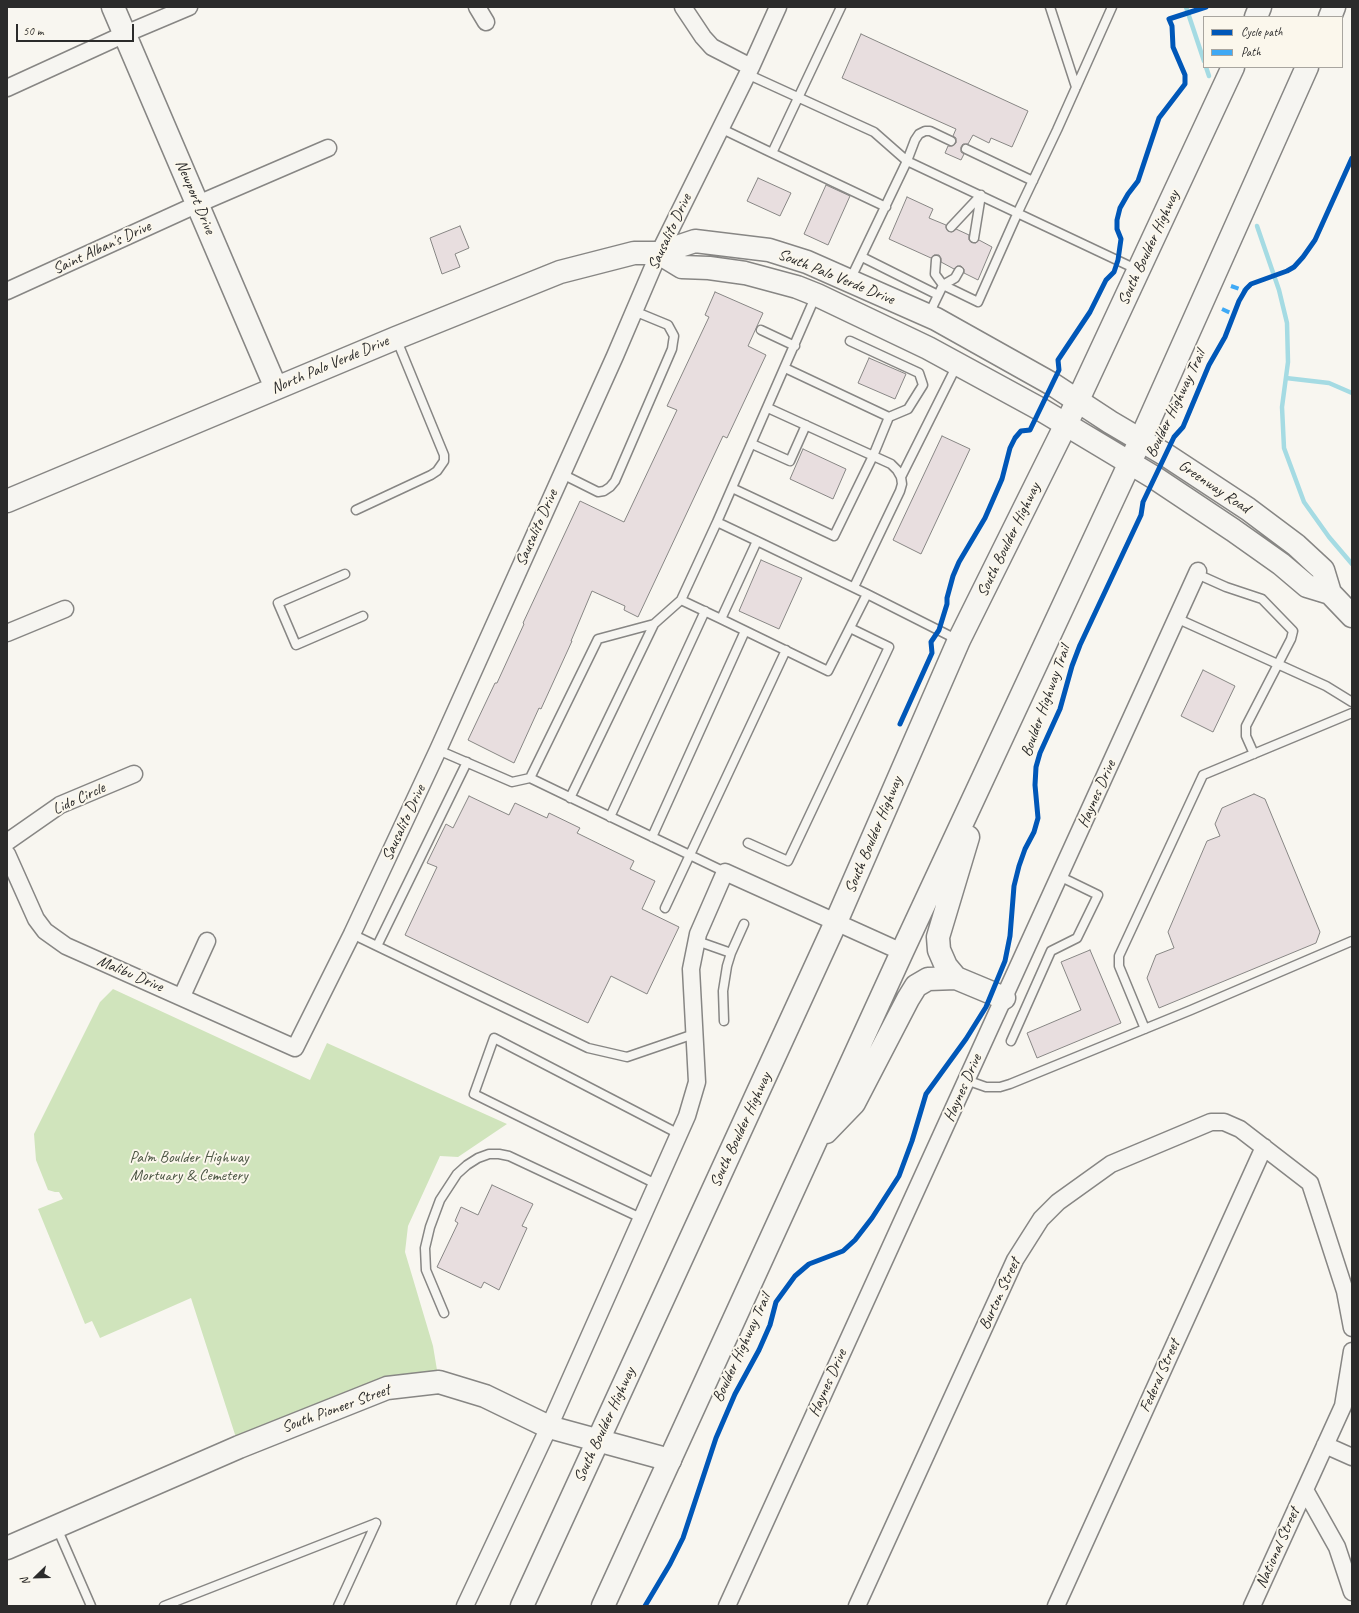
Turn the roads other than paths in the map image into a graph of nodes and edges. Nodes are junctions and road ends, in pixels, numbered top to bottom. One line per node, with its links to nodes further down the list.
1 (113, 7): 10 (main road, Newport Drive)
2 (189, 7): 10 (street)
3 (477, 7): 9 (street)
4 (684, 7): 13 (street)
5 (778, 7): 13 (street, Sausalito Drive)
6 (841, 7): 16 (lane)
7 (1050, 7): 14 (lane)
8 (1112, 7): 14 (lane)
9 (486, 22)
10 (125, 34): 15 (street); 25 (main road, Newport Drive)
11 (1233, 68): 33 (main road, South Boulder Highway)
12 (1307, 68): 55 (main road)
13 (749, 71): 16 (lane); 17 (street, Sausalito Drive)
14 (1076, 87): 23 (lane)
15 (7, 88)
16 (799, 97): 21 (lane); 22 (lane)
17 (720, 128): 21 (lane); 30 (street, Sausalito Drive)
18 (951, 141): 22 (lane)
19 (328, 148): 25 (street, Saint Alban's Drive)
20 (966, 149): 23 (lane)
21 (772, 153): 26 (lane)
22 (908, 161): 24 (lane); 26 (lane)
23 (1033, 181): 27 (lane)
24 (981, 195): 27 (lane); 28 (lane); 29 (lane)
25 (198, 204): 38 (street, Saint Alban's Drive); 49 (main road, Newport Drive)
26 (886, 207): 31 (lane)
27 (1018, 212): 33 (lane); 37 (lane)
28 (951, 227)
29 (974, 238)
30 (659, 253): 35 (main road, South Palo Verde Drive); 39 (main road, South Palo Verde Drive); 41 (street, Sausalito Drive); 44 (main road, North Palo Verde Drive)
31 (862, 257): 36 (lane); 40 (lane)
32 (936, 260): 37 (lane)
33 (1138, 270): 50 (main road, South Boulder Highway)
34 (959, 271): 37 (lane)
35 (830, 272): 36 (main road, South Palo Verde Drive); 39 (main road)
36 (850, 281): 42 (main road, South Palo Verde Drive)
37 (943, 285): 40 (lane)
38 (7, 292)
39 (817, 295): 46 (lane); 47 (main road, South Palo Verde Drive)
40 (938, 295): 42 (lane)
41 (634, 311): 59 (street, Sausalito Drive); 59 (lane)
42 (928, 316): 50 (main road, South Palo Verde Drive)
43 (762, 330): 46 (lane)
44 (396, 338): 49 (main road, North Palo Verde Drive); 63 (lane)
45 (850, 341): 52 (lane)
46 (795, 346): 48 (lane)
47 (958, 364): 54 (main road, South Palo Verde Drive); 60 (lane)
48 (786, 368): 51 (lane); 52 (lane)
49 (276, 388): 62 (main road, North Palo Verde Drive)
50 (1077, 402): 54 (main road, South Boulder Highway); 55 (main road, Greenway Road)
51 (768, 408): 53 (lane); 56 (lane)
52 (889, 417): 57 (lane)
53 (806, 425): 56 (lane); 57 (lane)
54 (1066, 425): 58 (main road, Greenway Road); 82 (main road, South Boulder Highway)
55 (1140, 441): 58 (main road); 69 (main road, Greenway Road)
56 (752, 444): 61 (lane)
57 (873, 456): 60 (lane); 61 (lane)
58 (1130, 463): 69 (main road, Greenway Road); 92 (main road)
59 (562, 474): 87 (street, Sausalito Drive)
60 (901, 477): 68 (lane)
61 (732, 488): 64 (lane)
62 (7, 501)
63 (356, 510)
64 (717, 522): 65 (lane); 71 (lane)
65 (757, 541): 68 (lane); 77 (lane)
66 (1197, 572): 76 (street, Haynes Drive); 84 (lane)
67 (345, 574): 74 (lane)
68 (854, 587): 70 (lane)
69 (1330, 593): 75 (main road, Greenway Road)
70 (867, 594): 79 (lane); 82 (lane)
71 (681, 600): 73 (lane); 78 (lane)
72 (65, 609): 81 (street)
73 (705, 610): 77 (lane); 94 (lane)
74 (363, 616)
75 (1352, 616)
76 (1176, 618): 84 (lane); 101 (street, Haynes Drive)
77 (721, 619): 80 (lane)
78 (654, 624): 91 (lane); 93 (lane)
79 (850, 628): 83 (lane); 97 (lane)
80 (745, 631): 83 (lane); 95 (lane)
81 (7, 633)
82 (959, 640): 103 (main road, South Boulder Highway)
83 (786, 650): 99 (lane)
84 (1278, 664): 85 (lane); 88 (lane)
85 (1352, 702)
86 (1352, 713): 88 (lane)
87 (438, 750): 89 (lane); 105 (street, Sausalito Drive)
88 (1254, 754): 116 (lane)
89 (467, 762): 91 (lane); 109 (lane)
90 (134, 774): 96 (street, Lido Circle)
91 (530, 778): 93 (lane)
92 (980, 784): 110 (main road); 112 (main road)
93 (570, 798): 94 (lane)
94 (610, 817): 95 (lane)
95 (652, 837): 99 (lane)
96 (7, 842)
97 (748, 843)
98 (7, 854): 113 (street, Malibu Drive)
99 (690, 856): 100 (lane); 102 (lane)
100 (724, 872): 103 (street); 107 (street)
101 (1059, 876): 114 (street, Haynes Drive); 118 (lane)
102 (665, 908)
103 (836, 922): 110 (street); 130 (main road, South Boulder Highway)
104 (744, 924): 111 (lane)
105 (352, 934): 109 (lane); 119 (street, Sausalito Drive)
106 (207, 940): 113 (street)
107 (697, 941): 111 (lane); 117 (street)
108 (1352, 941): 116 (lane)
109 (377, 946): 117 (lane)
110 (902, 952): 122 (main road)
111 (731, 953): 115 (lane)
112 (956, 978): 114 (main road); 122 (main road)
113 (182, 996): 119 (street, Malibu Drive)
114 (1004, 998): 120 (street, Haynes Drive)
115 (724, 1021)
116 (1145, 1029): 120 (lane)
117 (694, 1034): 121 (street)
118 (1011, 1041)
119 (296, 1048)
120 (966, 1080): 144 (street, Haynes Drive)
121 (679, 1134): 124 (street); 124 (lane)
122 (815, 1144): 133 (main road)
123 (1264, 1147): 127 (street, Burton Street); 145 (street, Burton Street); 146 (street, Federal Street)
124 (656, 1184): 125 (street)
125 (641, 1218): 126 (lane); 129 (street)
126 (444, 1313)
127 (1352, 1328)
128 (1352, 1351): 131 (street, National Street)
129 (549, 1427): 130 (main road, South Pioneer Street); 135 (main road, South Pioneer Street); 141 (street)
130 (598, 1440): 133 (main road, South Pioneer Street); 142 (main road, South Boulder Highway)
131 (1325, 1445): 132 (street); 134 (street, National Street)
132 (1352, 1457)
133 (670, 1460): 143 (main road)
134 (1305, 1490): 137 (street); 147 (street, National Street)
135 (56, 1527): 136 (main road, South Pioneer Street); 138 (lane)
136 (7, 1548)
137 (1352, 1592)
138 (91, 1606)
139 (164, 1606): 140 (lane)
140 (338, 1606)
141 (465, 1606)
142 (522, 1606)
143 (603, 1606)
144 (727, 1606)
145 (857, 1606)
146 (1056, 1606)
147 (1252, 1606)

